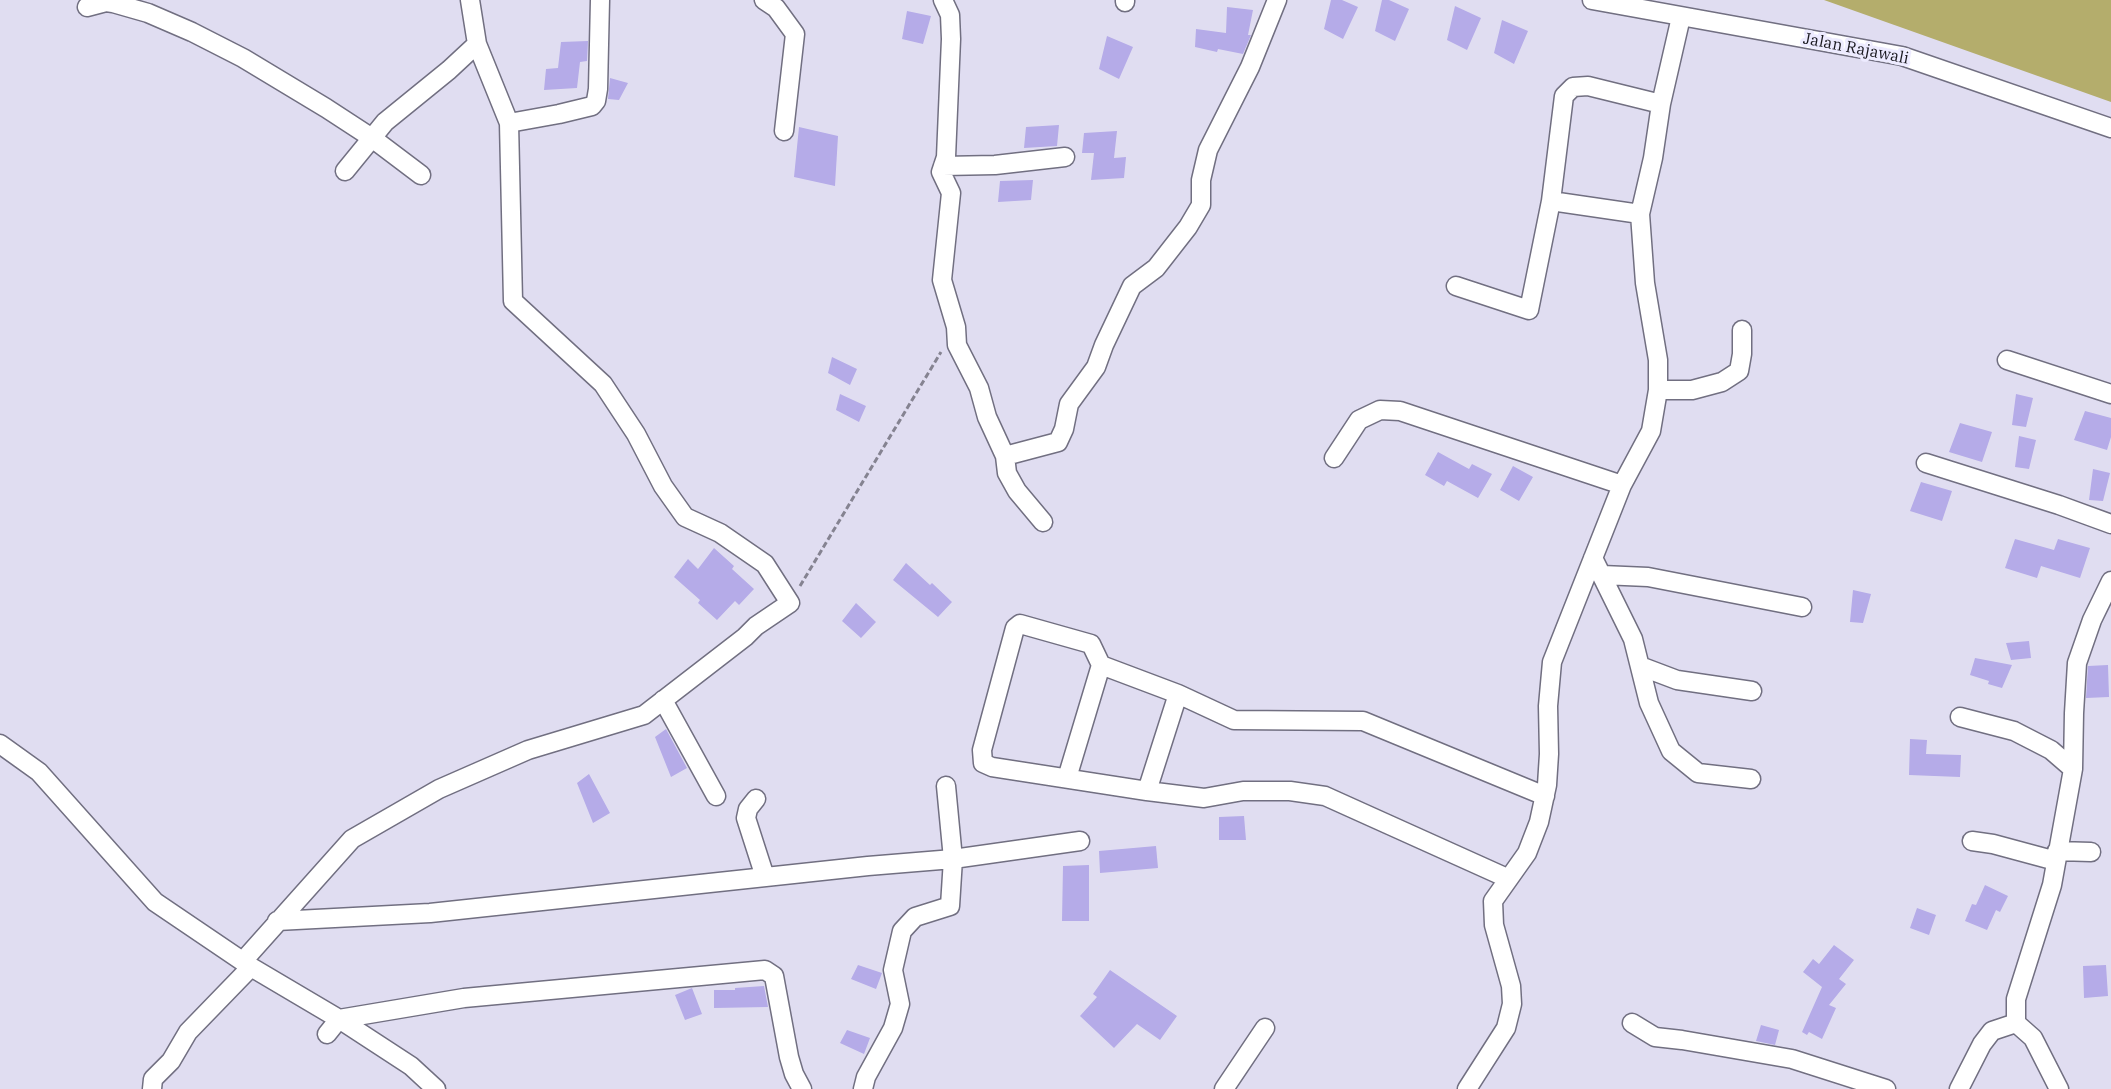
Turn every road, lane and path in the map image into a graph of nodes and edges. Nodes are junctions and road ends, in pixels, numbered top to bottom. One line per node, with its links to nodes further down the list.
1 (470, 0): 9 (street)
2 (600, 0): 11 (street)
3 (765, 0): 13 (street)
4 (943, 0): 16 (street)
5 (1276, 0): 27 (street)
6 (1592, 0): 8 (street, Jalan Rajawali)
7 (87, 7): 14 (street)
8 (1681, 17): 10 (street); 12 (street, Jalan Rajawali)
9 (477, 44): 11 (street); 14 (street)
10 (1661, 105): 19 (street); 20 (street)
11 (509, 123): 36 (street)
12 (2111, 128)
13 (784, 131)
14 (372, 138): 17 (street); 18 (street)
15 (1065, 157): 16 (street)
16 (943, 166): 22 (street)
17 (345, 171)
18 (421, 175)
19 (1551, 201): 20 (street); 21 (street)
20 (1640, 214): 25 (street)
21 (1456, 286)
22 (956, 327): 27 (street); 36 (path)
23 (1742, 330): 25 (street)
24 (2007, 360): 26 (street)
25 (1658, 390): 30 (street)
26 (2111, 394)
27 (1005, 456): 31 (street)
28 (1334, 458): 30 (street)
29 (1926, 463): 32 (street)
30 (1622, 485): 33 (street)
31 (1043, 522)
32 (2111, 524)
33 (1593, 558): 34 (street); 51 (street)
34 (1602, 575): 37 (street); 39 (street)
35 (2111, 581): 45 (street)
36 (790, 603): 42 (street)
37 (1802, 607)
38 (1101, 665): 41 (street); 46 (street); 46 (street)
39 (1640, 666): 40 (street); 47 (street)
40 (1752, 691)
41 (1178, 694): 49 (street); 51 (street)
42 (663, 700): 50 (street); 60 (street)
43 (1960, 717): 45 (street)
44 (0, 744): 61 (street)
45 (2073, 769): 56 (street)
46 (1066, 778): 49 (street)
47 (1751, 779)
48 (946, 786): 57 (street)
49 (1147, 791): 59 (street)
50 (716, 796)
51 (1545, 796): 59 (street)
52 (756, 799): 58 (street)
53 (1972, 840): 56 (street)
54 (1080, 842): 57 (street)
55 (2091, 852): 56 (street)
56 (2057, 856): 64 (street)
57 (952, 859): 58 (street); 70 (street)
58 (765, 877): 60 (street)
59 (1507, 878): 72 (street)
60 (277, 921): 61 (street)
61 (247, 964): 62 (street); 67 (street)
62 (339, 1018): 66 (street); 68 (street); 69 (street)
63 (1632, 1023): 73 (street)
64 (2016, 1023): 74 (street); 75 (street)
65 (1265, 1029): 71 (street)
66 (327, 1035)
67 (152, 1089)
68 (436, 1089)
69 (802, 1089)
70 (863, 1089)
71 (1224, 1089)
72 (1467, 1089)
73 (1886, 1089)
74 (1959, 1089)
75 (2059, 1089)

